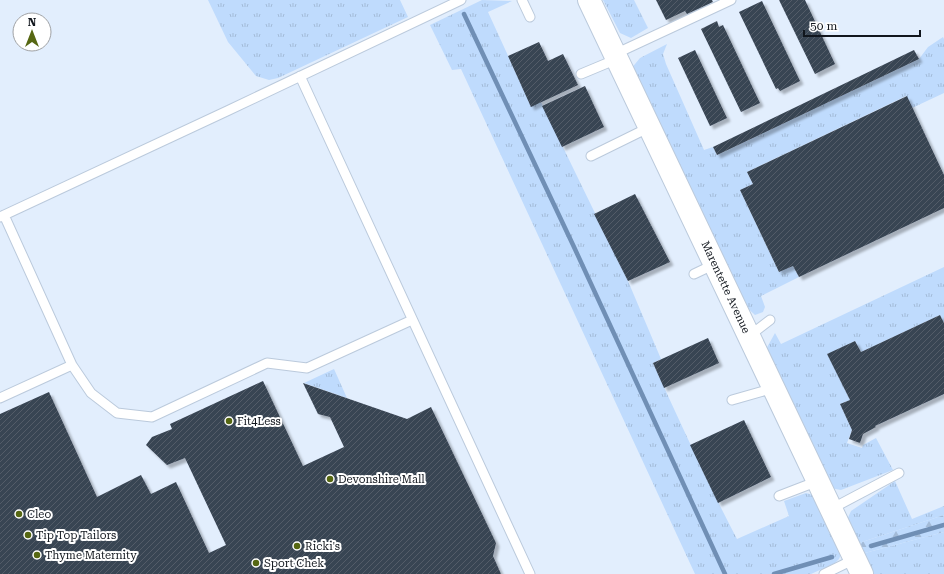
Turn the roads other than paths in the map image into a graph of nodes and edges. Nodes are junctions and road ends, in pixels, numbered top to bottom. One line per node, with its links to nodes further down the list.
1 (461, 0): 8 (lane)
2 (522, 0): 5 (lane)
3 (589, 0): 6 (street, Marentette Avenue)
4 (731, 0): 6 (lane)
5 (530, 17)
6 (616, 56): 7 (lane); 9 (street, Marentette Avenue)
7 (581, 74)
8 (300, 76): 11 (lane); 14 (lane)
9 (650, 127): 10 (lane); 12 (street, Marentette Avenue)
10 (591, 156)
11 (2, 216): 17 (lane)
12 (715, 264): 13 (lane); 16 (street, Marentette Avenue)
13 (694, 274)
14 (412, 320): 17 (lane); 26 (lane)
15 (770, 320): 16 (lane)
16 (749, 336): 18 (street, Marentette Avenue)
17 (72, 366): 19 (lane)
18 (774, 388): 20 (lane); 22 (street, Marentette Avenue)
19 (0, 398)
20 (732, 400)
21 (899, 473): 24 (lane)
22 (818, 481): 23 (lane); 24 (street, Marentette Avenue)
23 (779, 496)
24 (831, 509): 25 (street, Marentette Avenue)
25 (859, 567): 27 (lane)
26 (530, 574)
27 (824, 574)

